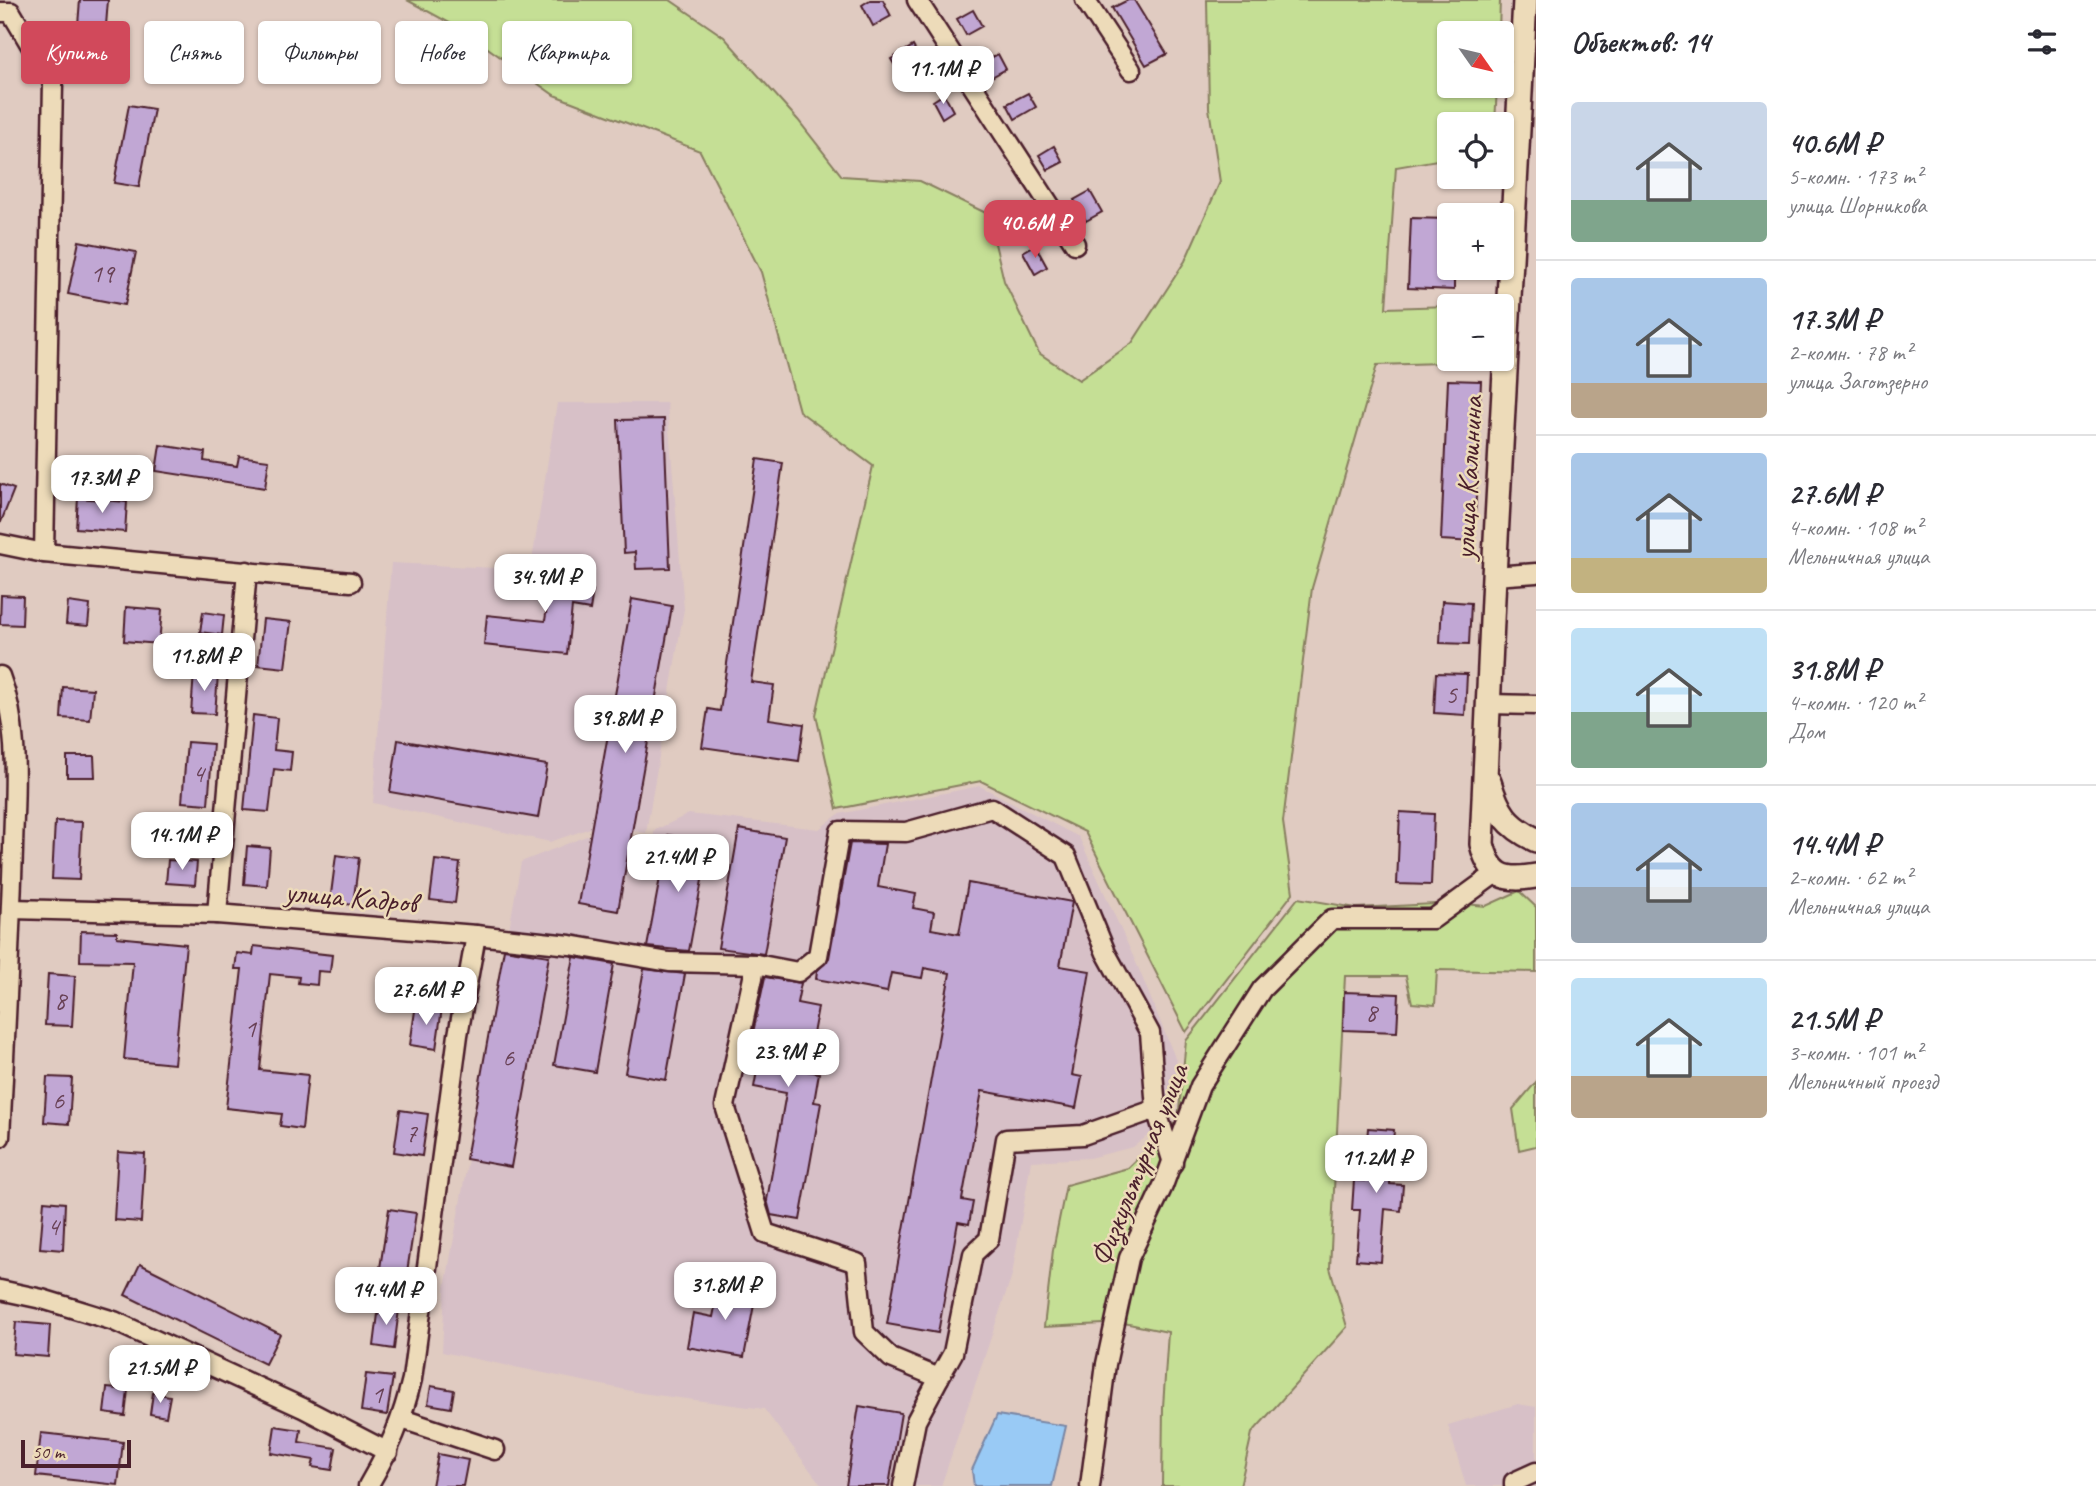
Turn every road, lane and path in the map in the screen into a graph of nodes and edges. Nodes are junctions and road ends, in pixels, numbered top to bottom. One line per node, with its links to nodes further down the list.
1 (917, 0): 7 (street)
2 (1085, 0): 6 (street)
3 (1525, 0): 5 (main road, улица Калинина)
4 (0, 12): 9 (street)
5 (1530, 48): 12 (main road, улица Калинина)
6 (1131, 70)
7 (1075, 244)
8 (0, 544): 9 (street)
9 (44, 553): 10 (street)
10 (247, 571): 13 (street); 24 (street)
11 (1536, 573): 12 (street)
12 (1494, 576): 15 (main road, улица Калинина)
13 (351, 582)
14 (0, 676): 23 (street)
15 (1489, 704): 16 (street); 17 (main road, улица Калинина)
16 (1536, 705)
17 (1487, 776): 18 (main road); 19 (main road, улица Калинина)
18 (1506, 820): 19 (main road); 20 (main road)
19 (1483, 829): 21 (main road, улица Калинина)
20 (1536, 840)
21 (1496, 873): 22 (main road); 29 (street, Физкультурная улица)
22 (1536, 876)
23 (11, 909): 24 (street, улица Кадров); 28 (street)
24 (218, 914): 25 (street, улица Кадров)
25 (475, 935): 26 (street, улица Кадров); 32 (street)
26 (756, 964): 27 (street, улица Кадров); 31 (street)
27 (1156, 1109): 29 (street); 31 (street)
28 (0, 1137)
29 (1173, 1163): 38 (street, Физкультурная улица)
30 (0, 1290): 34 (street)
31 (939, 1378): 37 (street)
32 (402, 1419): 33 (street); 34 (street)
33 (495, 1450)
34 (388, 1452): 36 (street)
35 (1536, 1472): 39 (street)
36 (369, 1486)
37 (903, 1486)
38 (1090, 1486)
39 (1514, 1486)

